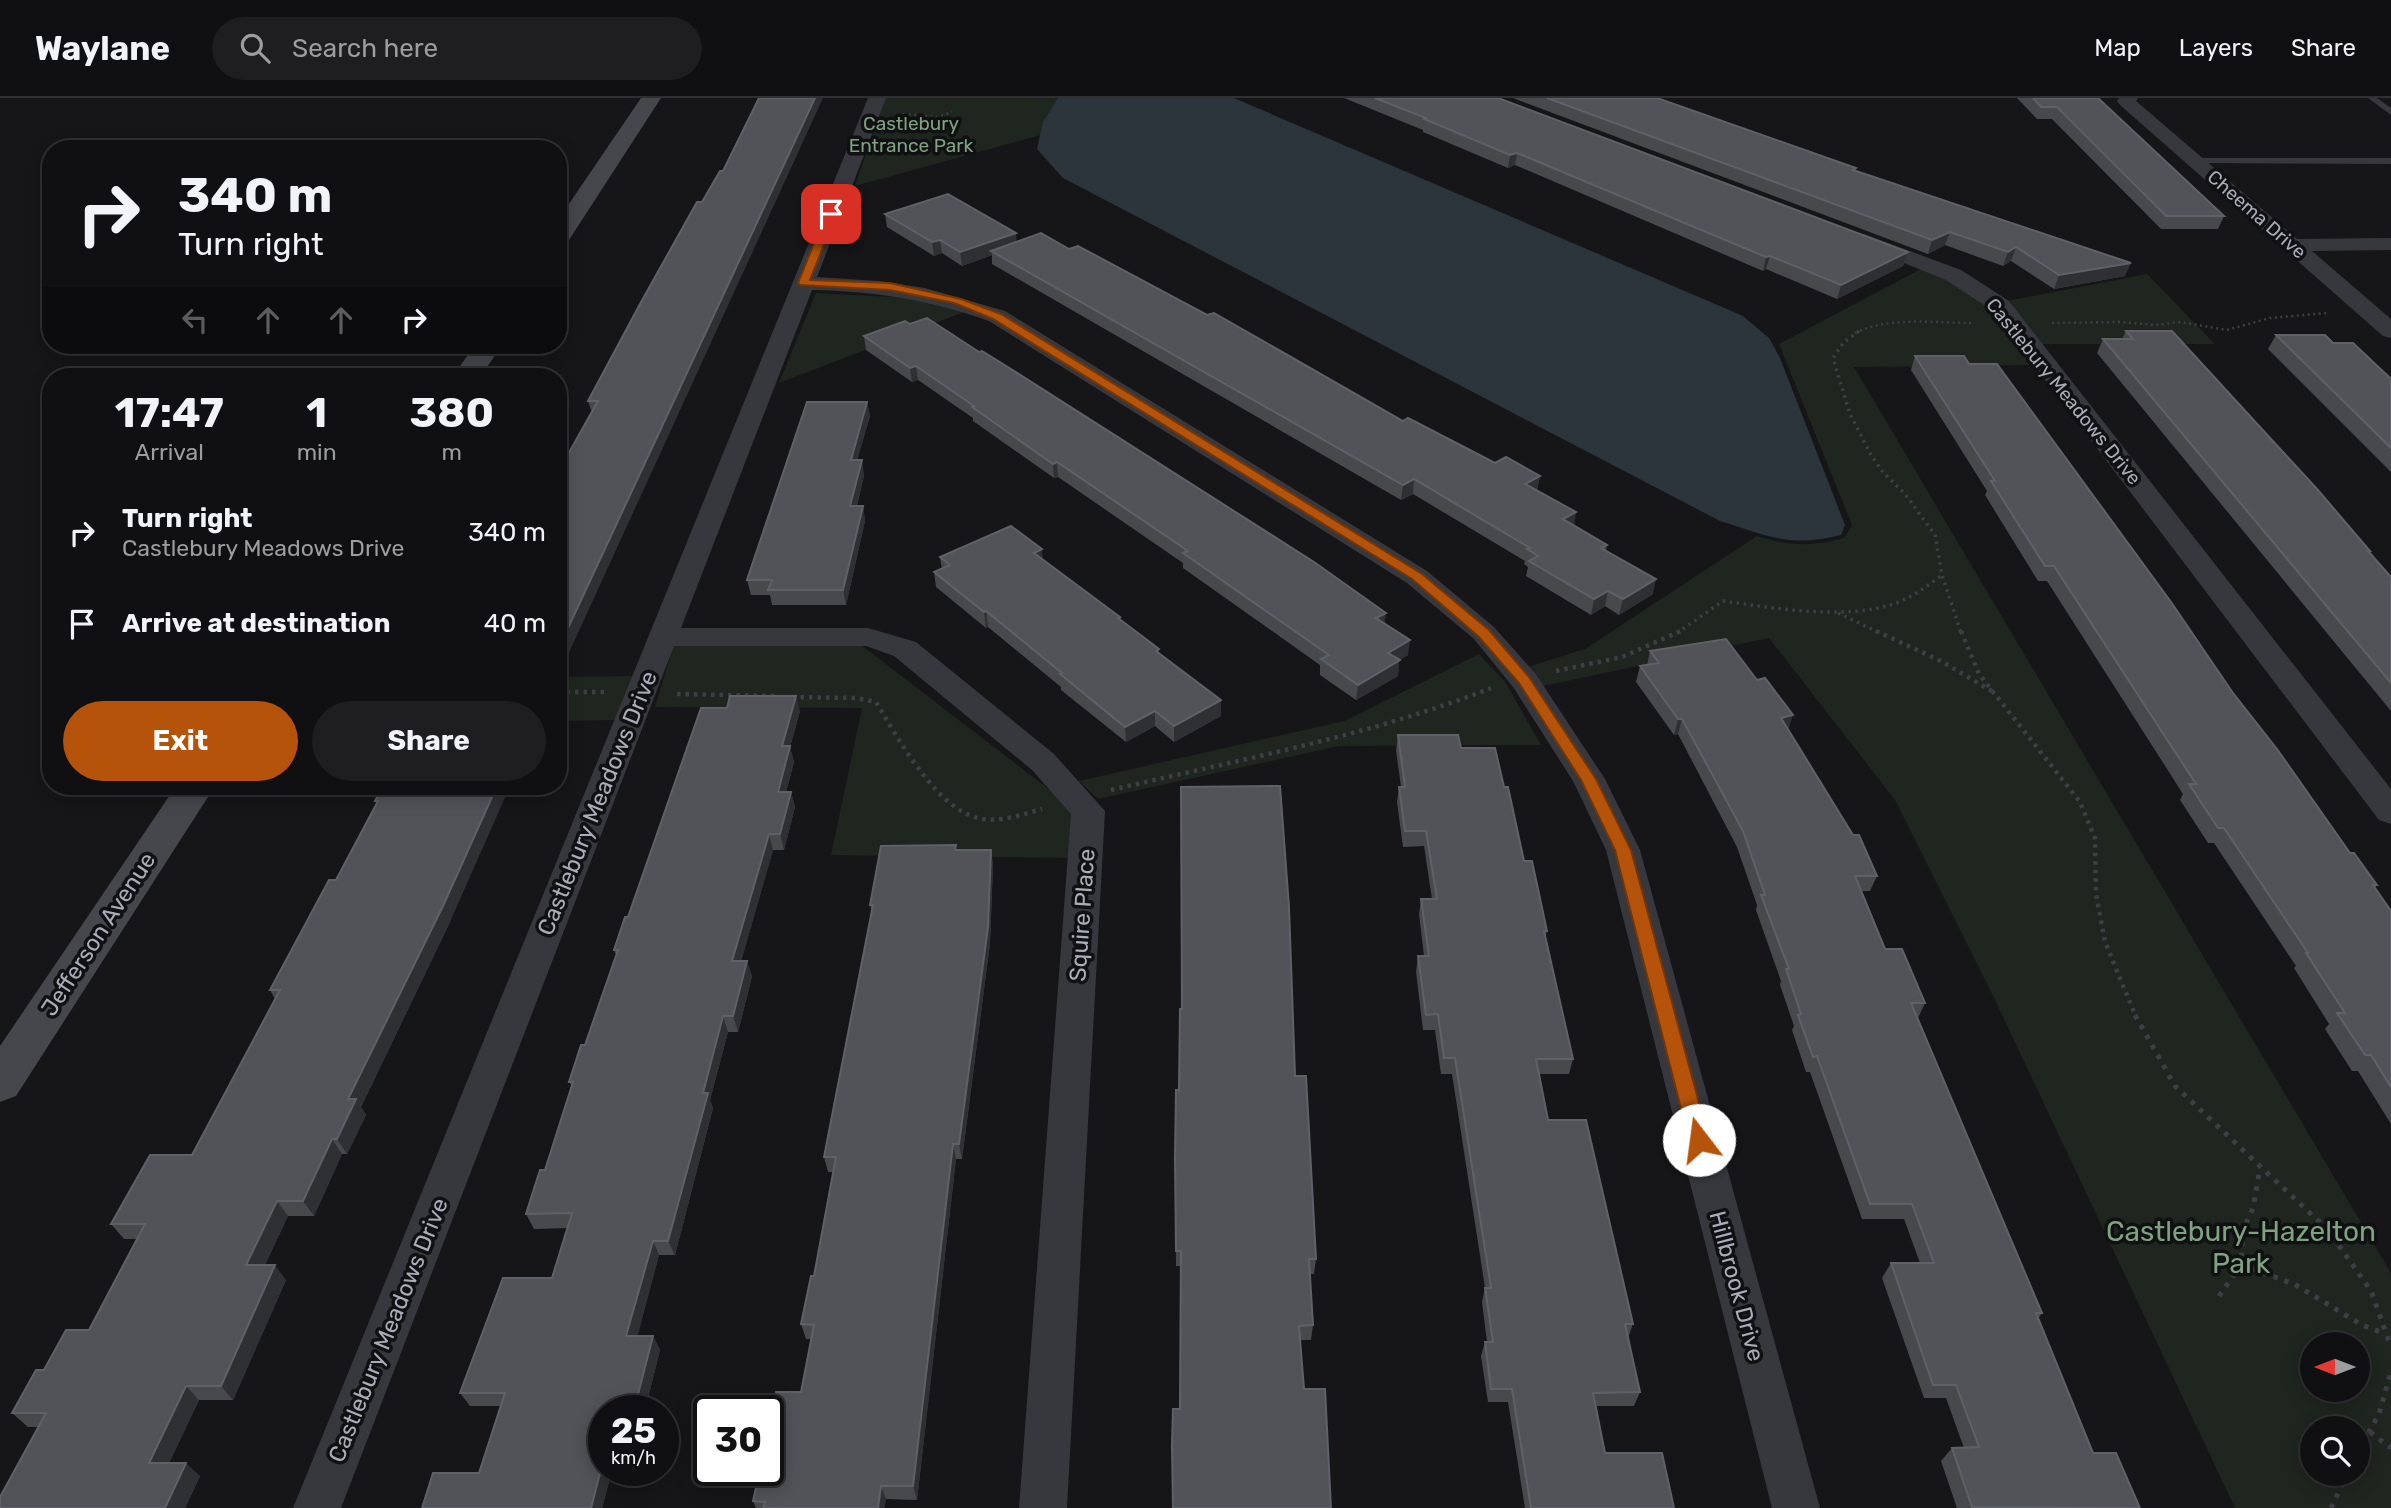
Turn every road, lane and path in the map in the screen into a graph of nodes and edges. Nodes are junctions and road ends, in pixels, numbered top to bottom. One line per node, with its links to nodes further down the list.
1 (651, 98): 9 (street)
2 (2129, 98): 7 (street, Cheema Drive)
3 (2372, 98): 5 (lane)
4 (890, 106): 6 (path); 13 (street, Castlebury Meadows Drive)
5 (2391, 111)
6 (952, 112)
7 (2195, 161): 8 (lane); 12 (street, Cheema Drive)
8 (2391, 161)
9 (567, 224)
10 (1837, 230): 15 (street, Castlebury Meadows Drive)
11 (2391, 244): 12 (street)
12 (2292, 245): 14 (street, Cheema Drive)
13 (803, 283): 19 (street, Castlebury Meadows Drive); 20 (street, Hillbrook Drive)
14 (2357, 300): 15 (path); 16 (street, Cheema Drive)
15 (2014, 324): 17 (path); 26 (street, Castlebury Meadows Drive)
16 (2391, 331)
17 (1942, 575): 18 (path); 23 (path)
18 (1834, 611): 20 (path); 23 (path)
19 (662, 637): 22 (street, Castlebury Meadows Drive); 25 (street, Squire Place)
20 (1524, 680): 25 (path); 39 (street, Hillbrook Drive)
21 (567, 692): 22 (path)
22 (641, 692): 25 (path); 37 (street, Castlebury Meadows Drive)
23 (1996, 694): 28 (path)
24 (191, 795): 27 (street, Jefferson Avenue)
25 (1075, 799): 38 (street, Squire Place)
26 (2391, 812)
27 (0, 1083)
28 (2260, 1167): 29 (path); 31 (path)
29 (2241, 1265): 30 (path); 31 (path)
30 (2219, 1296)
31 (2386, 1334): 32 (path)
32 (2391, 1347)
33 (2391, 1372): 34 (path)
34 (2370, 1432): 35 (path)
35 (2391, 1448)
36 (2341, 1486): 40 (path)
37 (317, 1508)
38 (1043, 1508)
39 (1796, 1508)
40 (2331, 1508)

